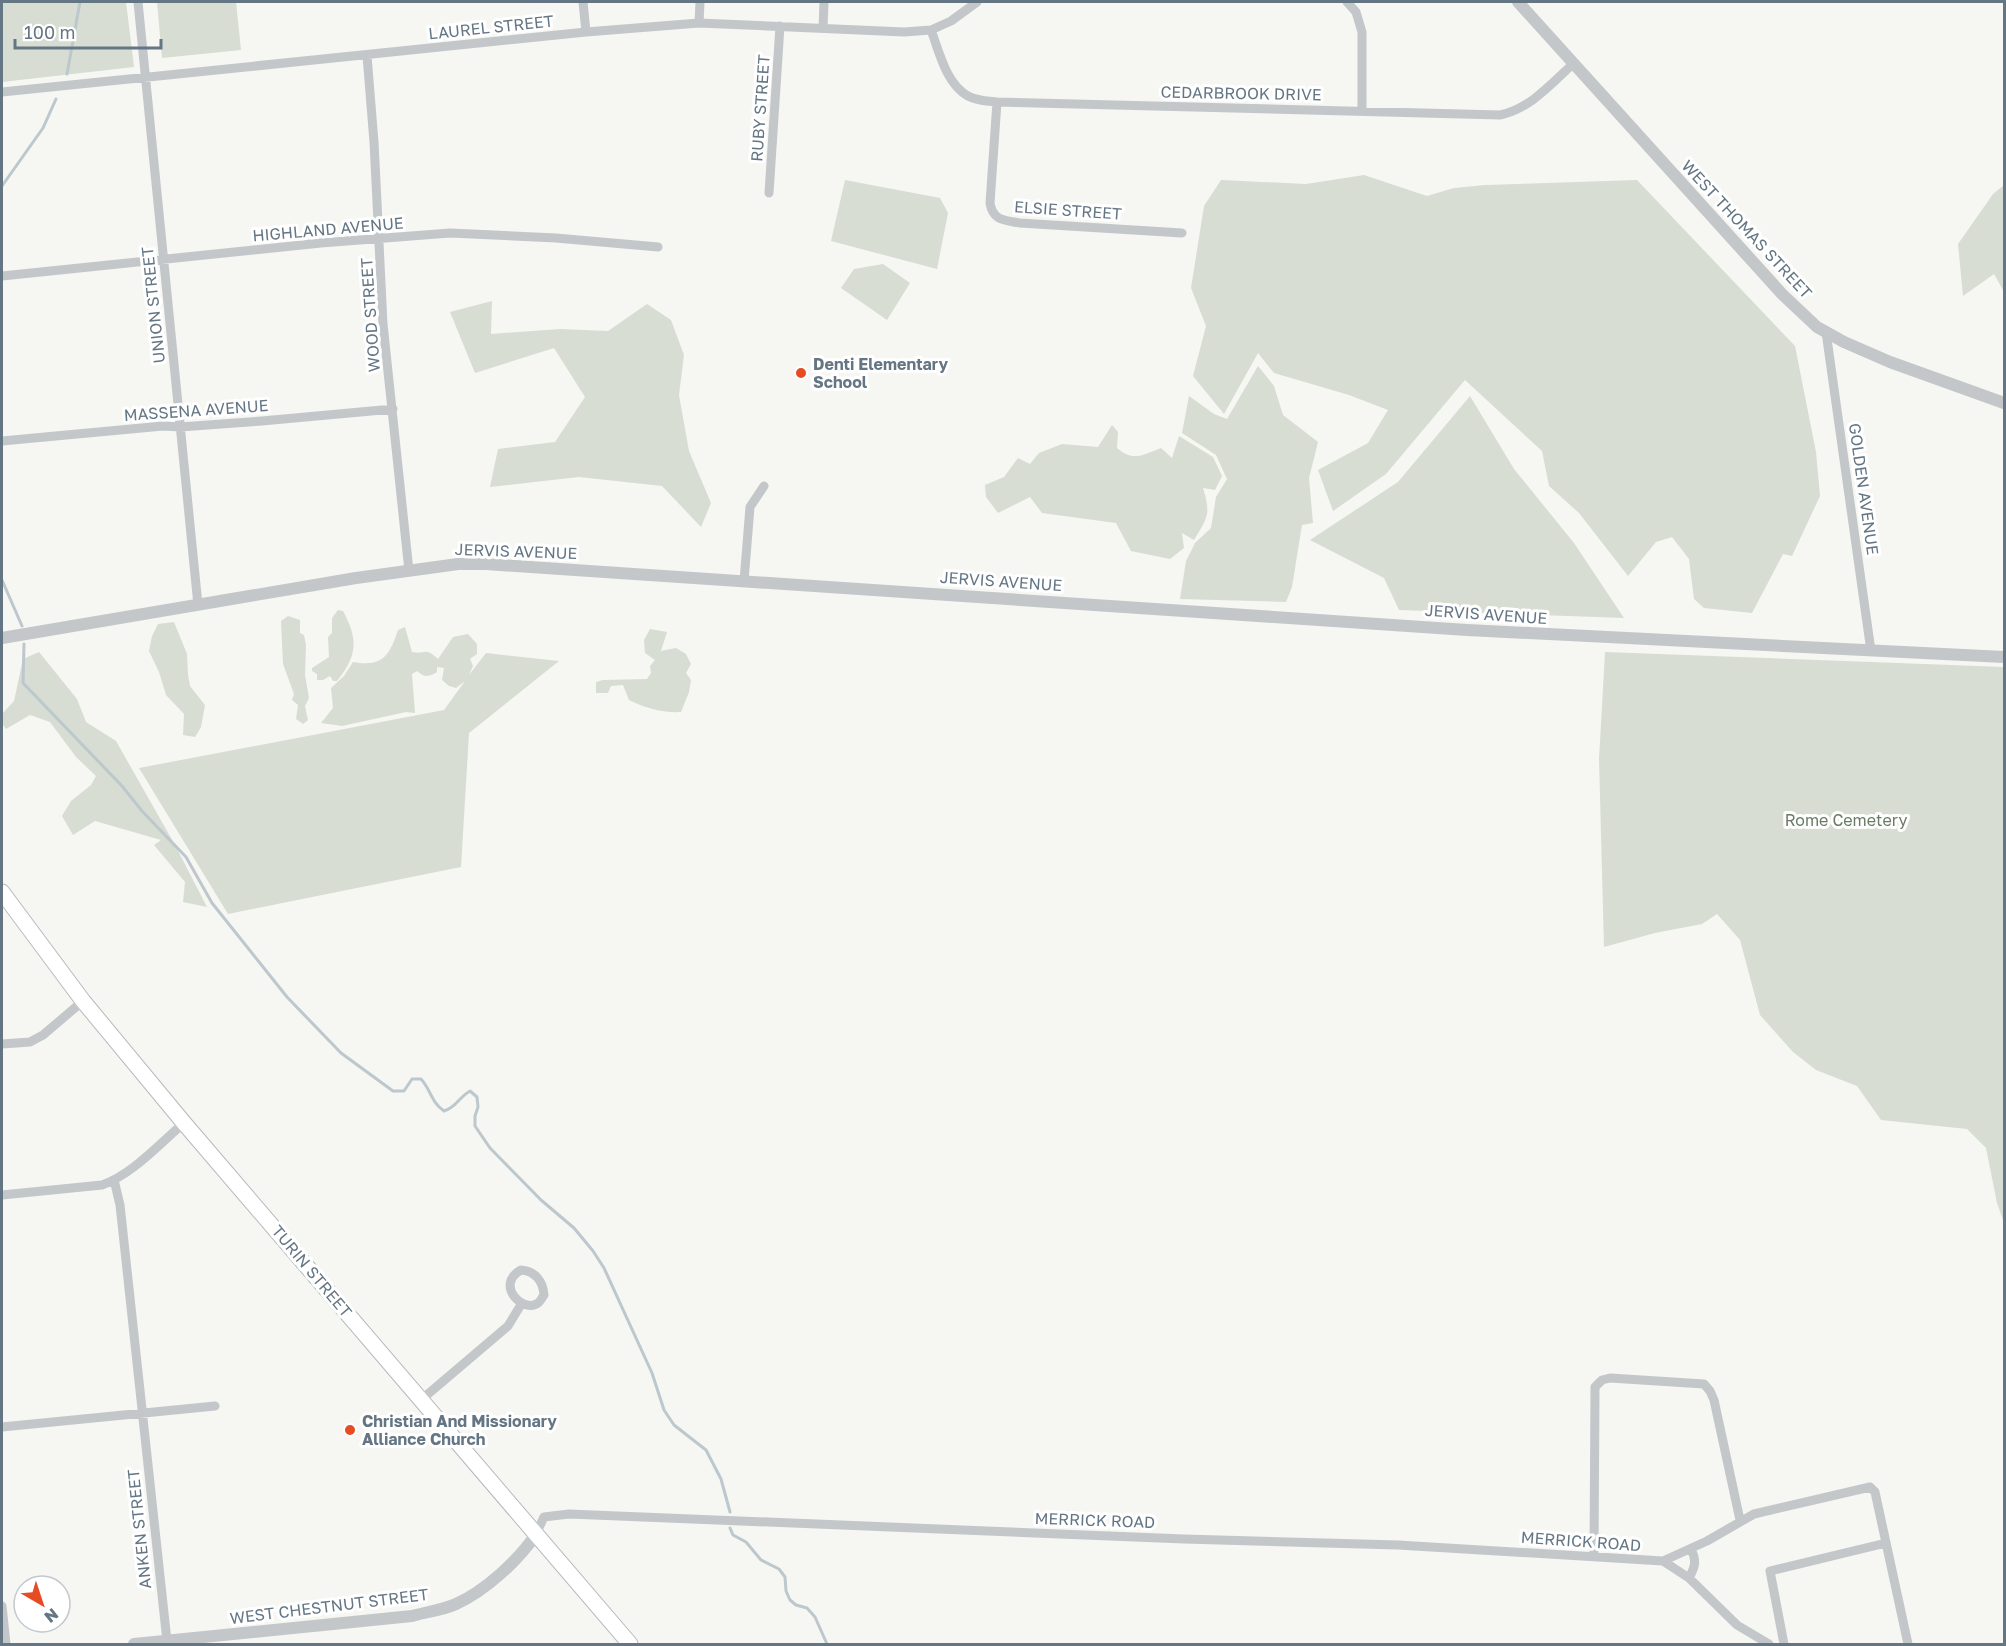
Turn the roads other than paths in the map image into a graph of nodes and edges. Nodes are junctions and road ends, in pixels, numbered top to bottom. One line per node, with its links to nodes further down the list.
1 (138, 2): 15 (street, UNION STREET)
2 (583, 2): 12 (street)
3 (700, 2): 8 (street)
4 (824, 2): 10 (street)
5 (977, 2): 11 (street, LAUREL STREET)
6 (1347, 2): 18 (street)
7 (1518, 2): 14 (street, WEST THOMAS STREET)
8 (699, 23): 9 (street, LAUREL STREET); 12 (street, LAUREL STREET)
9 (780, 26): 10 (street, LAUREL STREET); 19 (street, RUBY STREET)
10 (822, 28): 11 (street, LAUREL STREET)
11 (931, 30): 17 (street, CEDARBROOK DRIVE)
12 (586, 32): 13 (street, LAUREL STREET)
13 (366, 56): 15 (street, LAUREL STREET); 21 (street, WOOD STREET)
14 (1574, 63): 18 (street, CEDARBROOK DRIVE); 25 (street, WEST THOMAS STREET)
15 (146, 78): 16 (street, LAUREL STREET); 23 (street, UNION STREET)
16 (2, 92)
17 (997, 102): 18 (street, CEDARBROOK DRIVE); 20 (street, ELSIE STREET)
18 (1362, 111)
19 (769, 193)
20 (1182, 233)
21 (380, 239): 22 (street, HIGHLAND AVENUE); 23 (street, HIGHLAND AVENUE); 27 (street, WOOD STREET)
22 (658, 247)
23 (163, 259): 24 (street, HIGHLAND AVENUE); 28 (street, UNION STREET)
24 (2, 276)
25 (1826, 332): 26 (street, WEST THOMAS STREET); 35 (street, GOLDEN AVENUE)
26 (2004, 403)
27 (393, 409): 28 (street, MASSENA AVENUE); 31 (street, WOOD STREET)
28 (180, 427): 29 (street, MASSENA AVENUE); 33 (street, UNION STREET)
29 (2, 441)
30 (764, 486): 32 (street)
31 (409, 571): 32 (street, JERVIS AVENUE); 33 (street, JERVIS AVENUE)
32 (744, 581): 35 (street, JERVIS AVENUE)
33 (198, 605): 34 (street, JERVIS AVENUE)
34 (2, 638)
35 (1870, 651): 36 (street, JERVIS AVENUE)
36 (2004, 657)
37 (2, 892): 38 (main road, TURIN STREET)
38 (83, 1001): 39 (street); 40 (main road, TURIN STREET)
39 (2, 1044)
40 (184, 1123): 41 (street); 44 (main road, TURIN STREET)
41 (114, 1180): 42 (street); 46 (street, ANKEN STREET)
42 (2, 1195)
43 (522, 1303): 44 (street)
44 (421, 1400): 49 (main road, TURIN STREET)
45 (215, 1406): 46 (street)
46 (141, 1413): 47 (street); 56 (street, ANKEN STREET)
47 (2, 1427)
48 (1740, 1520): 50 (street); 51 (street); 52 (street)
49 (536, 1534): 52 (street, MERRICK ROAD); 56 (street, WEST CHESTNUT STREET); 59 (main road, TURIN STREET)
50 (1886, 1543): 61 (street); 62 (street)
51 (1691, 1549): 53 (street); 54 (street)
52 (1594, 1556): 53 (street, MERRICK ROAD)
53 (1663, 1561): 54 (street)
54 (1689, 1578): 60 (street)
55 (2, 1605): 57 (street)
56 (167, 1641): 58 (street, WEST CHESTNUT STREET)
57 (6, 1644)
58 (134, 1644)
59 (630, 1644)
60 (1769, 1644)
61 (1784, 1644)
62 (1908, 1644)

